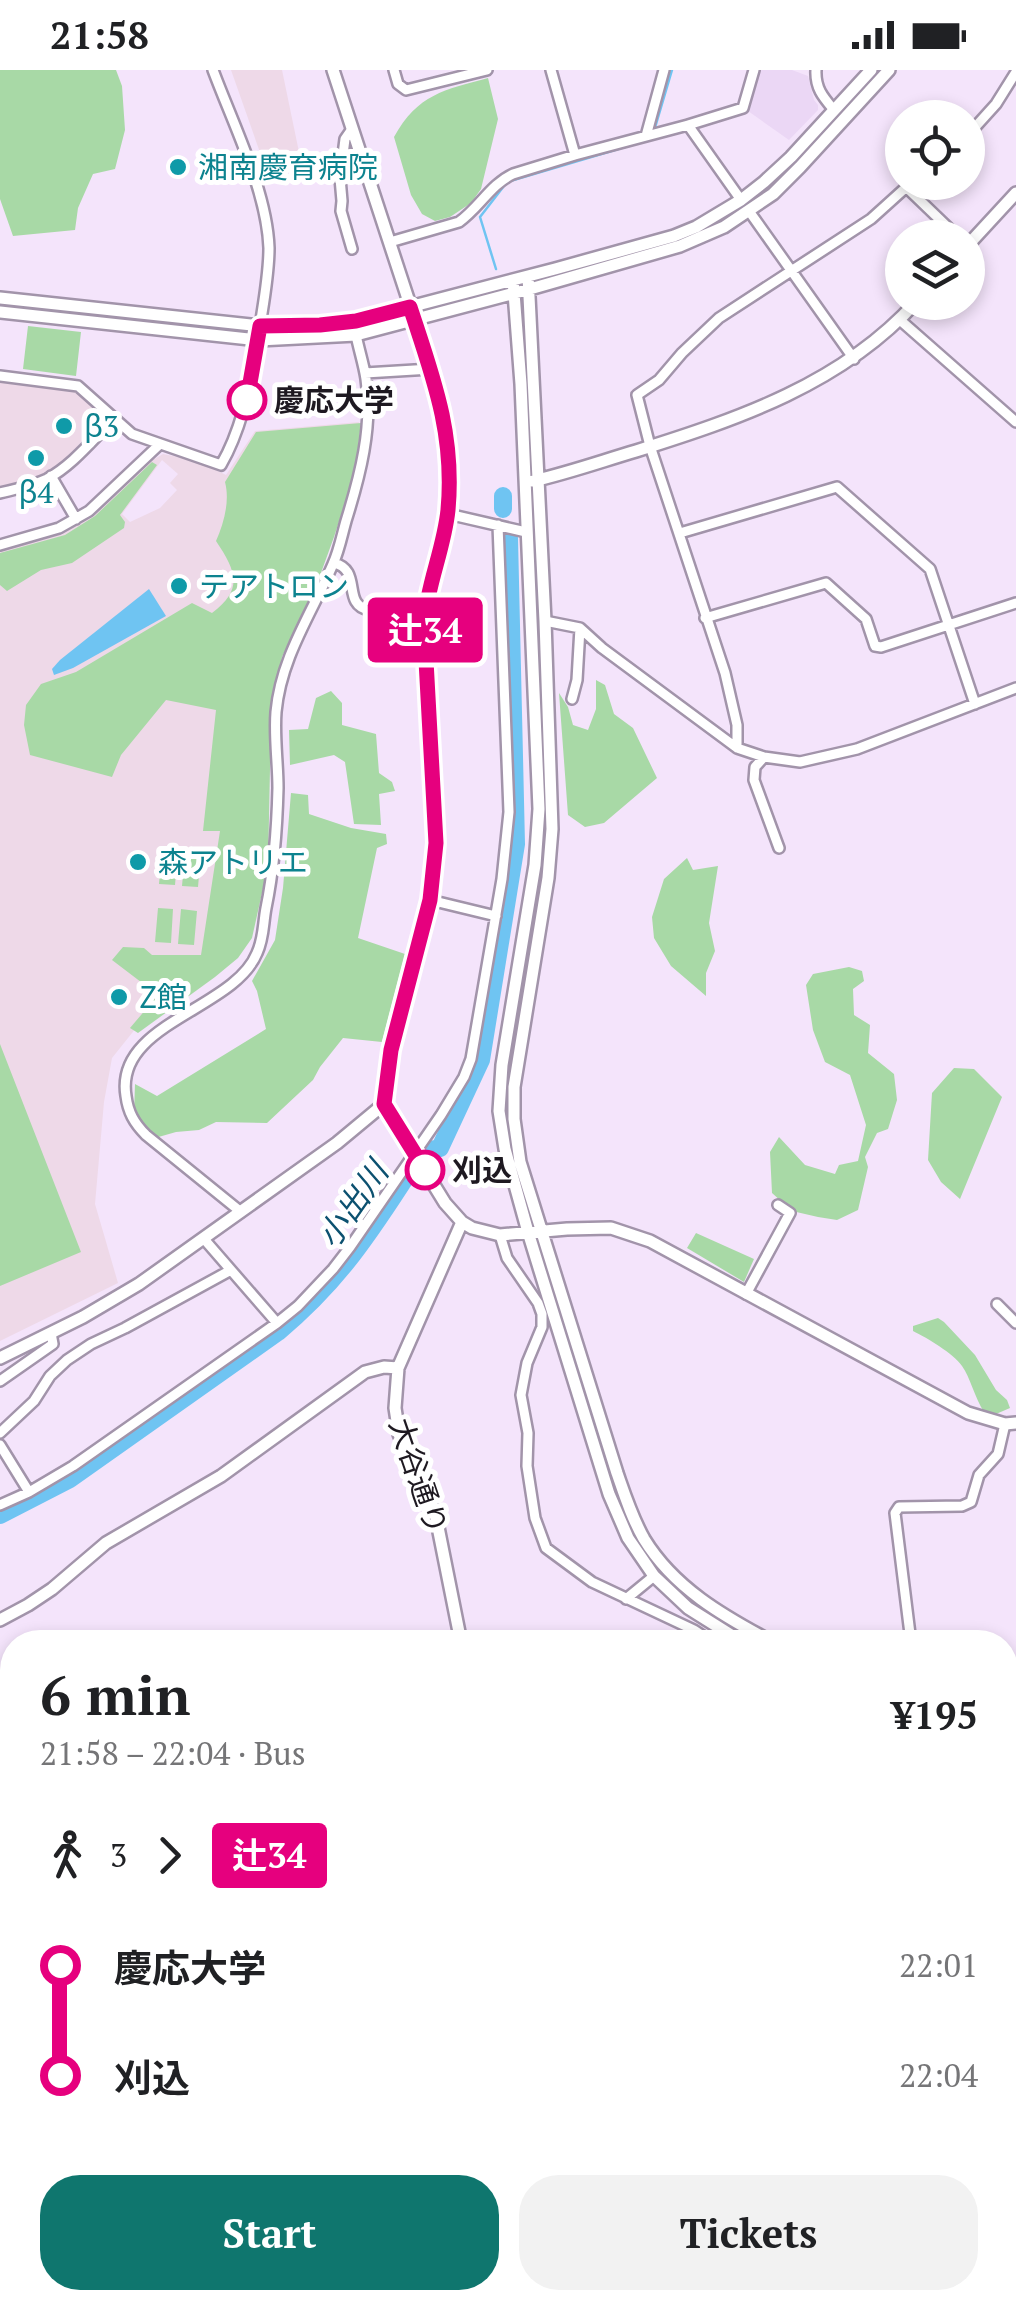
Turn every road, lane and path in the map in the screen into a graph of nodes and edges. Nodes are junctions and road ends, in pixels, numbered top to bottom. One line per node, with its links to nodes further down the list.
1 (213, 70): 33 (street)
2 (332, 70): 15 (street)
3 (394, 70): 4 (street)
4 (487, 70)
5 (551, 70): 17 (street)
6 (664, 70): 16 (street)
7 (754, 70): 14 (street)
8 (871, 70): 12 (street)
9 (889, 70): 21 (street)
10 (814, 71): 12 (street)
11 (1016, 72): 13 (street)
12 (834, 110): 21 (street)
13 (985, 116)
14 (688, 126): 16 (street); 21 (street)
15 (352, 129): 24 (street); 25 (street)
16 (646, 136): 17 (street)
17 (575, 154): 24 (street)
18 (1016, 193): 23 (street)
19 (892, 200): 26 (street)
20 (923, 200): 22 (street)
21 (745, 206): 26 (street); 27 (street)
22 (942, 220)
23 (985, 227)
24 (390, 242): 31 (street)
25 (352, 249)
26 (792, 270): 35 (street); 42 (street)
27 (529, 283): 28 (street); 44 (street)
28 (513, 287): 31 (street); 44 (street)
29 (0, 298): 33 (street)
30 (0, 312): 33 (street)
31 (412, 314): 33 (street); 34 (street); 36 (street)
32 (900, 320): 35 (street); 40 (street)
33 (260, 333): 34 (street); 41 (street)
34 (356, 335): 37 (street)
35 (854, 358): 42 (street)
36 (431, 369): 37 (street); 46 (street)
37 (365, 373): 52 (street)
38 (0, 376): 39 (street)
39 (114, 419): 41 (street); 43 (street)
40 (1016, 422)
41 (160, 444): 47 (street)
42 (650, 446): 44 (street); 50 (street)
43 (52, 476): 45 (street); 47 (street)
44 (531, 482): 49 (street); 56 (street)
45 (0, 493)
46 (448, 514): 48 (street); 54 (street)
47 (76, 519): 51 (street)
48 (498, 525): 49 (street); 66 (street)
49 (526, 532): 73 (street)
50 (680, 534): 55 (street); 57 (street)
51 (0, 544)
52 (334, 562): 54 (street); 70 (street)
53 (1016, 603): 57 (street)
54 (426, 606): 65 (street)
55 (705, 618): 57 (street); 62 (street)
56 (546, 621): 58 (street); 72 (street)
57 (947, 626): 61 (street)
58 (580, 628): 60 (street); 62 (street)
59 (1016, 688): 61 (street)
60 (572, 699)
61 (975, 704): 63 (street)
62 (737, 748): 63 (street)
63 (764, 757): 64 (street)
64 (778, 848)
65 (430, 900): 66 (street); 67 (street)
66 (496, 916): 68 (street)
67 (384, 1104): 68 (street); 70 (street)
68 (417, 1158): 71 (street); 80 (street)
69 (778, 1205): 77 (street)
70 (241, 1212): 75 (street)
71 (462, 1222): 74 (street); 83 (street)
72 (542, 1230): 73 (street); 77 (street); 96 (street)
73 (528, 1232): 74 (street); 90 (street)
74 (500, 1235): 91 (street)
75 (204, 1239): 76 (street); 81 (street)
76 (231, 1270): 80 (street); 86 (street)
77 (746, 1294): 85 (street)
78 (997, 1304): 79 (street)
79 (1016, 1323)
80 (277, 1324): 88 (street)
81 (51, 1333): 82 (street); 84 (street)
82 (0, 1358)
83 (398, 1368): 92 (street); 93 (street, 大谷通り)
84 (0, 1380)
85 (1010, 1423): 97 (street)
86 (0, 1433)
87 (0, 1445): 88 (street)
88 (29, 1492): 89 (street)
89 (0, 1505)
90 (654, 1576): 91 (street); 95 (street)
91 (626, 1600): 94 (street)
92 (0, 1620)
93 (459, 1630)
94 (694, 1630)
95 (723, 1630)
96 (751, 1630)
97 (912, 1630)

